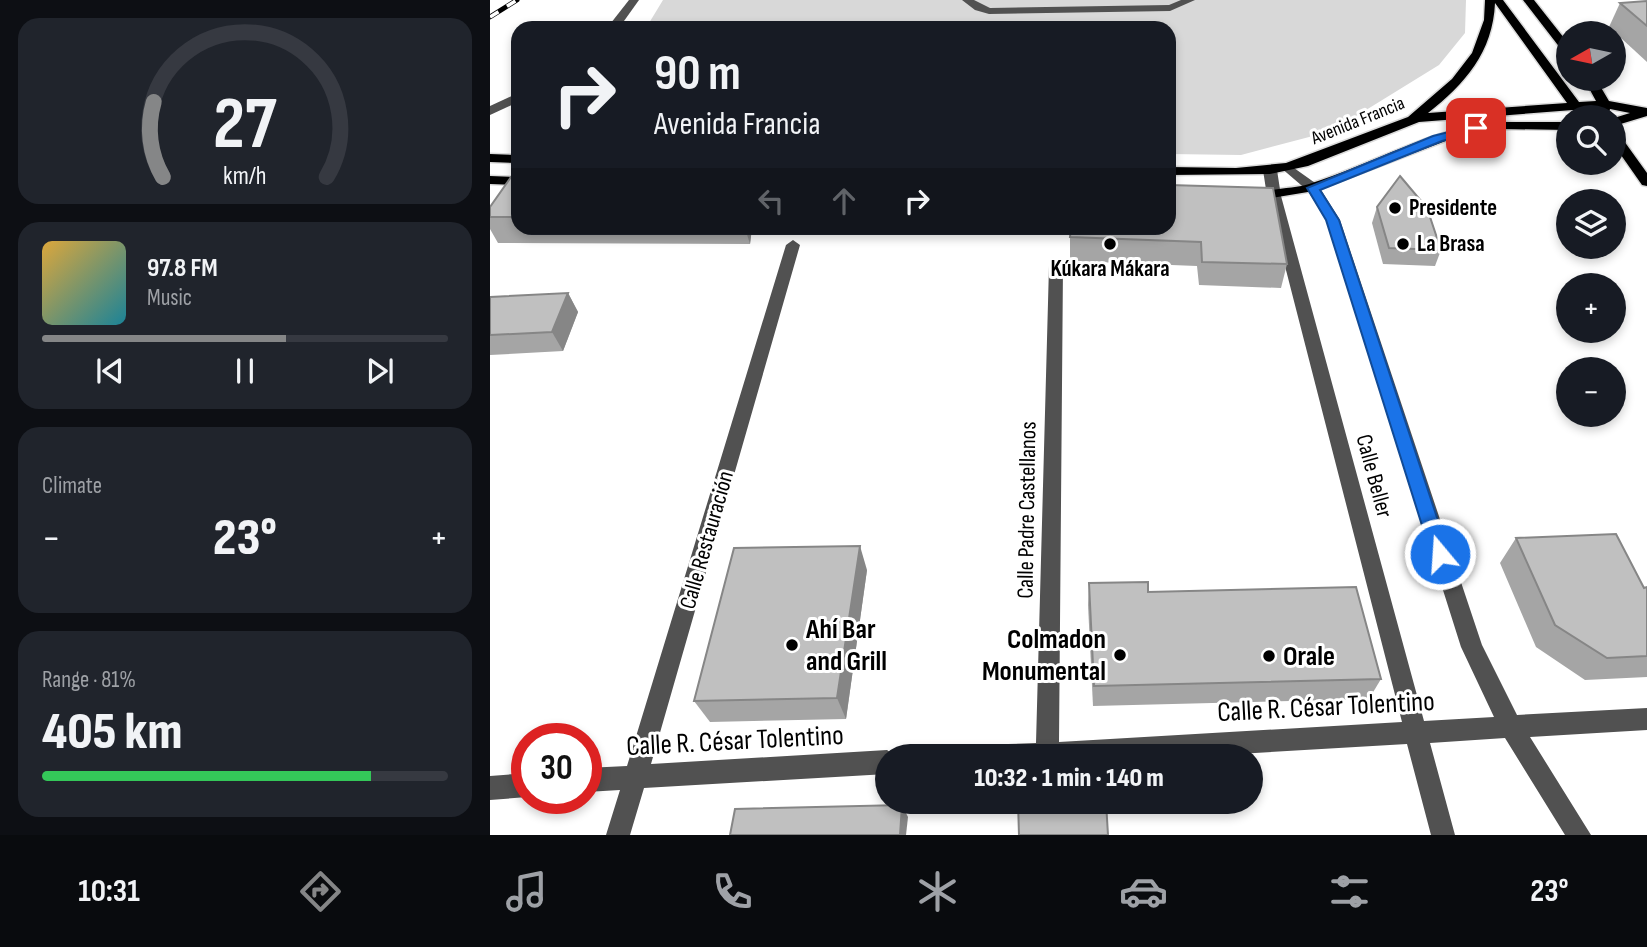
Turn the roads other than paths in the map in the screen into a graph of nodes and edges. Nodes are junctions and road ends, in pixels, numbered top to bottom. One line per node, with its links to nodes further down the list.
1 (634, 0): 7 (street)
2 (967, 0): 3 (street)
3 (1191, 0)
4 (1490, 0): 15 (main road)
5 (1498, 0): 10 (main road)
6 (1528, 0): 8 (main road)
7 (618, 21)
8 (1556, 36)
9 (511, 100): 12 (street)
10 (1575, 105)
11 (1556, 107): 15 (main road, Avenida Francia)
12 (490, 111)
13 (1626, 112): 14 (main road, Avenida Francia)
14 (1646, 112): 16 (main road, Avenida Francia)
15 (1413, 118): 21 (main road, Avenida Francia)
16 (1626, 118)
17 (1556, 126): 26 (main road)
18 (1626, 153): 25 (main road)
19 (490, 158): 20 (main road)
20 (511, 159)
21 (1279, 169): 22 (main road, Avenida Francia); 26 (street); 27 (street, Calle Beller)
22 (1176, 171)
23 (490, 180): 24 (main road)
24 (511, 181)
25 (1647, 182)
26 (1313, 188): 27 (main road); 32 (street)
27 (1274, 196): 28 (main road); 33 (street, Calle Beller)
28 (1232, 197)
29 (793, 245): 37 (street, Calle Restauración)
30 (1056, 266): 34 (street, Calle Padre Castellanos)
31 (1647, 719): 32 (street, Calle R. César Tolentino)
32 (1510, 726): 33 (street, Calle R. César Tolentino); 43 (street)
33 (1415, 732): 35 (street, Calle R. César Tolentino); 42 (street, Calle Beller)
34 (1046, 744)
35 (1214, 744)
36 (875, 763): 37 (street, Calle R. César Tolentino)
37 (638, 775): 38 (street, Calle R. César Tolentino); 41 (street, Calle Restauración)
38 (602, 778)
39 (511, 786): 40 (street)
40 (490, 788)
41 (618, 835)
42 (1443, 835)
43 (1579, 835)

